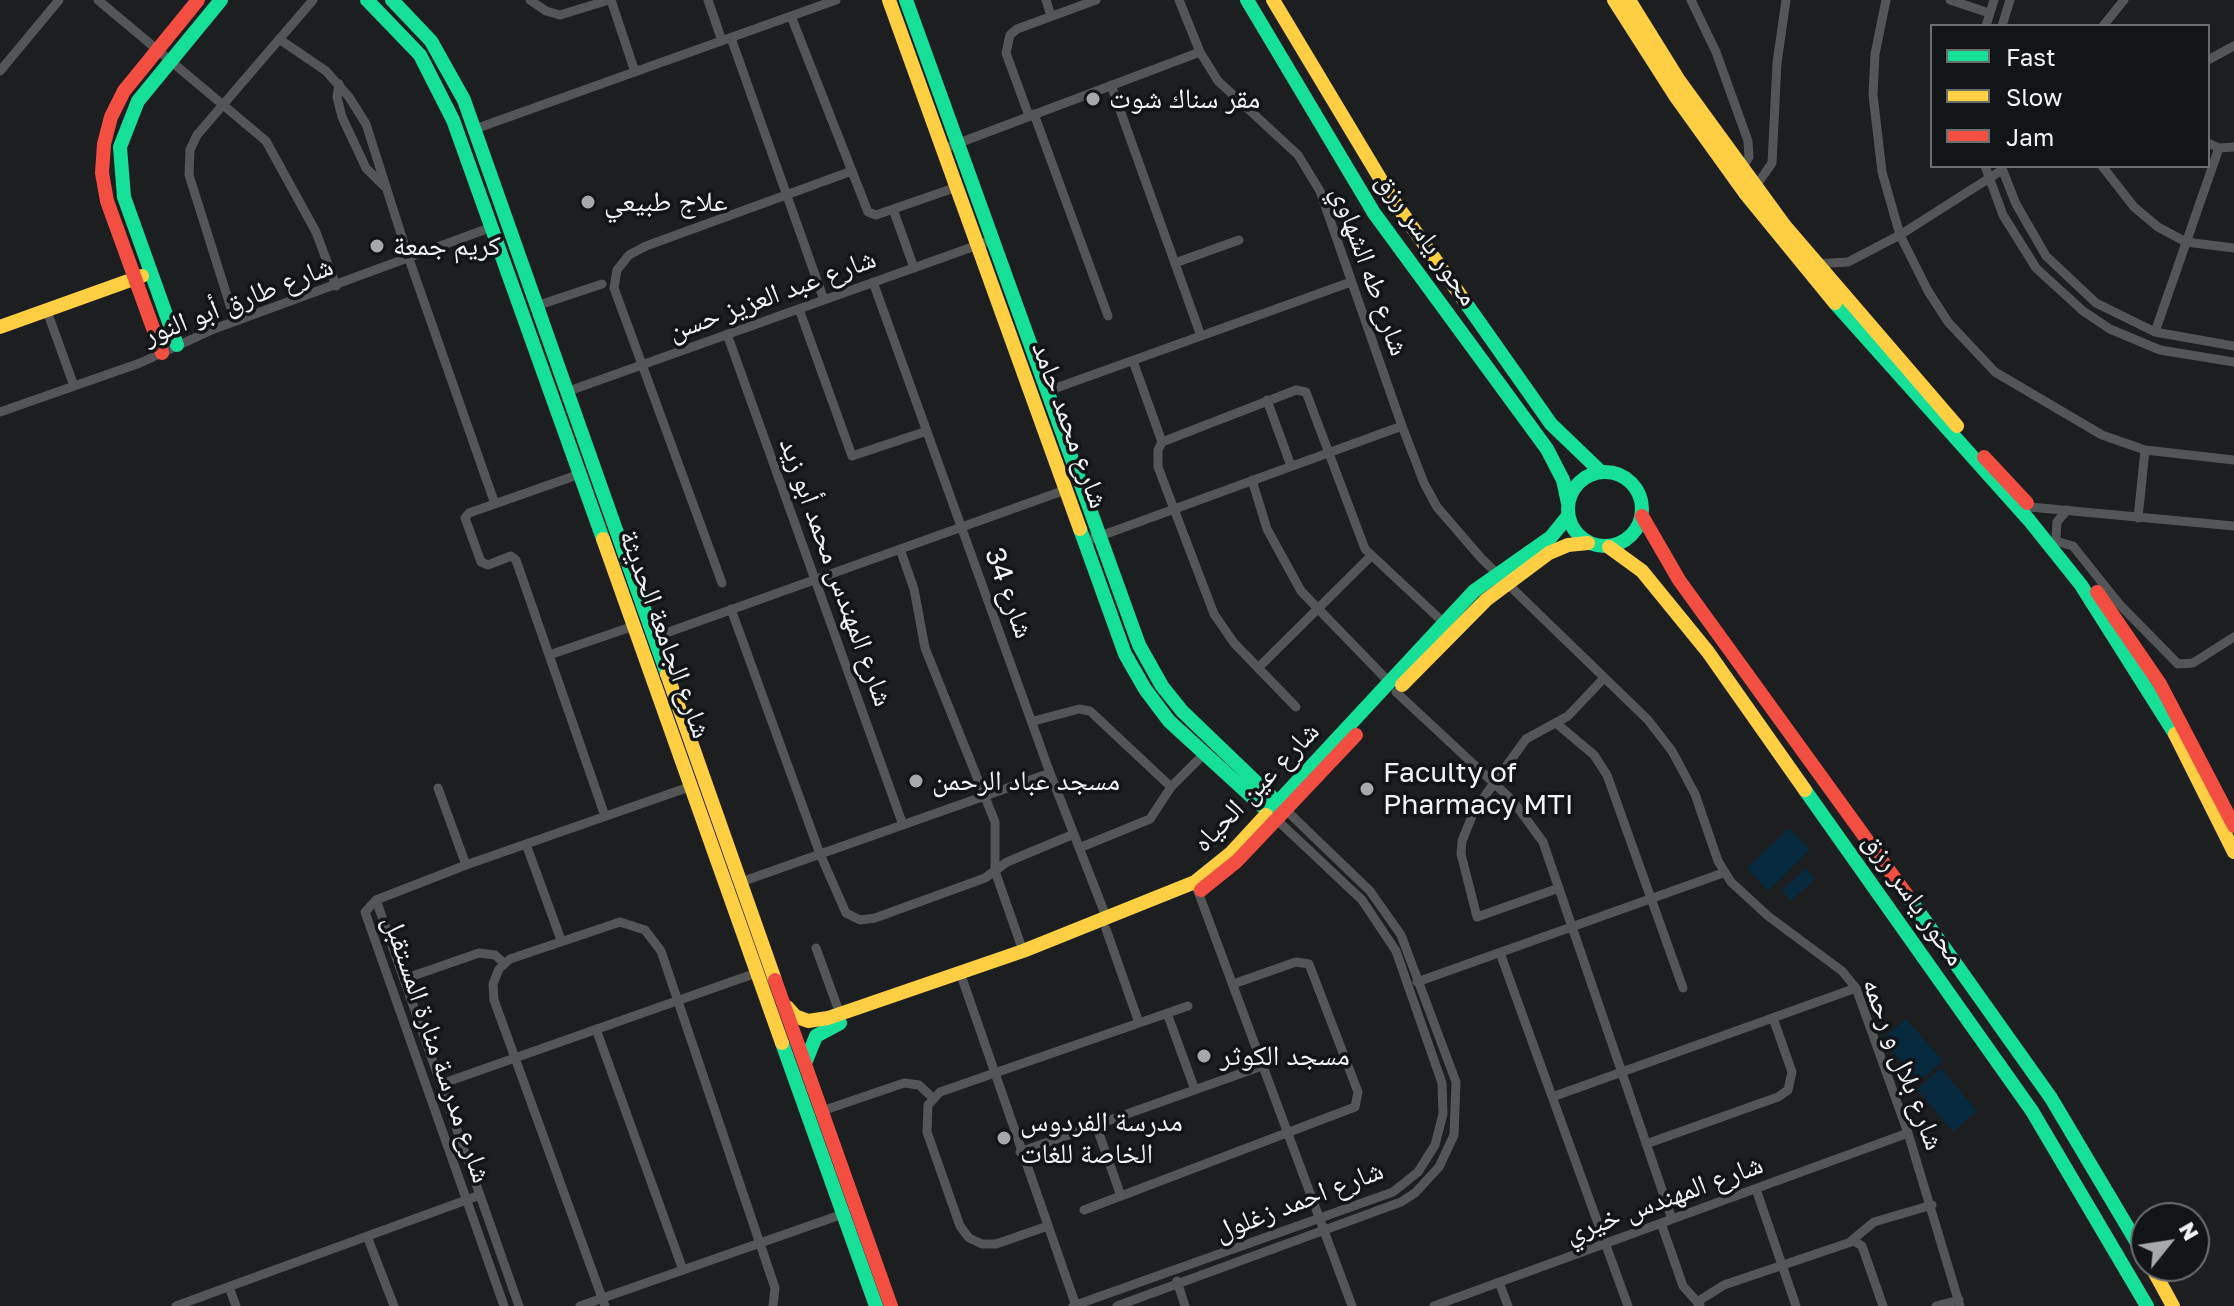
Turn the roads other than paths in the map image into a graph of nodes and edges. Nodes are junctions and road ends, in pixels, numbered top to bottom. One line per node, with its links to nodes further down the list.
1 (59, 0): 43 (street)
2 (198, 0): 37 (street)
3 (221, 0): 41 (street)
4 (313, 0): 34 (street)
5 (367, 0): 42 (street, شارع الجامعة الحديثة)
6 (392, 0): 39 (street, شارع الجامعة الحديثة)
7 (530, 0): 8 (street)
8 (610, 0): 44 (street)
9 (708, 0): 35 (street)
10 (836, 0): 29 (street)
11 (889, 0): 51 (street, شارع محمد حامد)
12 (906, 0): 51 (street, شارع محمد حامد)
13 (1046, 0): 30 (street)
14 (1096, 0): 30 (street)
15 (1179, 0): 38 (street, شارع طه الشهاوي)
16 (1247, 0): 121 (street, محور ياسر رزق)
17 (1273, 0): 113 (street, محور ياسر رزق)
18 (1614, 0): 165 (street)
19 (1629, 0): 54 (street)
20 (1691, 0): 54 (street)
21 (1786, 0): 61 (street)
22 (1886, 0): 66 (street)
23 (1950, 0): 28 (street)
24 (1994, 0): 28 (street)
25 (2010, 0): 32 (street)
26 (2124, 0): 33 (street)
27 (104, 2): 37 (street)
28 (1989, 13): 31 (street)
29 (791, 16): 35 (street); 58 (street)
30 (1051, 16): 48 (street)
31 (1986, 24)
32 (2003, 24)
33 (2105, 24)
34 (279, 39): 45 (street); 47 (street)
35 (726, 39): 44 (street); 63 (street)
36 (2234, 46): 40 (street)
37 (157, 50): 41 (street); 79 (street)
38 (1200, 52): 46 (street); 81 (street, شارع طه الشهاوي)
39 (443, 59): 42 (street); 49 (street, شارع الجامعة الحديثة)
40 (2210, 59)
41 (170, 60): 47 (street); 78 (street)
42 (427, 67): 65 (street, شارع الجامعة الحديثة)
43 (0, 71)
44 (635, 72): 49 (street)
45 (339, 84): 60 (street); 60 (street)
46 (1111, 85): 48 (street); 74 (street)
47 (223, 103): 83 (street); 90 (street)
48 (1031, 115): 51 (street); 89 (street)
49 (475, 129): 86 (street, شارع الجامعة الحديثة)
50 (2210, 144): 53 (street)
51 (950, 146): 62 (street, شارع محمد حامد); 68 (street, شارع محمد حامد)
52 (2234, 147): 53 (street)
53 (2219, 148): 69 (street)
54 (1742, 168): 61 (street)
55 (1985, 168): 59 (street)
56 (2002, 168): 59 (street); 71 (street)
57 (2104, 168): 69 (street)
58 (852, 171): 63 (street); 64 (street)
59 (1988, 179): 66 (street); 77 (street)
60 (384, 186): 72 (street)
61 (1756, 186): 75 (street)
62 (957, 187): 64 (street); 68 (street, شارع محمد حامد)
63 (787, 195): 85 (street); 100 (street)
64 (893, 209): 76 (street)
65 (492, 227): 72 (street, شارع طارق أبو النور); 114 (street, شارع الجامعة الحديثة)
66 (1900, 235): 73 (street); 109 (street)
67 (1239, 240): 74 (street)
68 (985, 242): 76 (street, شارع عبد العزيز حسن); 103 (street, شارع محمد حامد)
69 (2186, 242): 70 (street); 92 (street)
70 (2234, 248)
71 (2046, 256): 77 (street); 92 (street)
72 (409, 259): 83 (street, شارع طارق أبو النور); 118 (street)
73 (1848, 262): 75 (street); 84 (street)
74 (1175, 263): 94 (street)
75 (1815, 264): 84 (street)
76 (914, 268): 80 (street, شارع عبد العزيز حسن)
77 (2036, 268): 99 (street)
78 (150, 274): 79 (street); 95 (street)
79 (134, 279): 88 (street); 97 (street)
80 (873, 282): 85 (street, شارع عبد العزيز حسن); 107 (street, شارع 34)
81 (1351, 282): 94 (street); 106 (street, شارع طه الشهاوي)
82 (602, 284): 86 (street)
83 (336, 286): 90 (street, شارع طارق أبو النور)
84 (1844, 298): 119 (street)
85 (824, 300): 87 (street, شارع عبد العزيز حسن)
86 (536, 306): 102 (street, شارع الجامعة الحديثة)
87 (799, 309): 93 (street, شارع عبد العزيز حسن); 107 (street)
88 (47, 311): 91 (street); 101 (street)
89 (1108, 316)
90 (235, 321): 95 (street, شارع طارق أبو النور)
91 (0, 327)
92 (2155, 332): 96 (street)
93 (727, 334): 100 (street, شارع عبد العزيز حسن); 134 (street, شارع المهندس محمد أبو زيد)
94 (1201, 336): 98 (street)
95 (177, 345): 97 (street, شارع طارق أبو النور)
96 (2234, 346)
97 (162, 353): 101 (street, شارع طارق أبو النور)
98 (1133, 361): 103 (street); 108 (street)
99 (2234, 362)
100 (640, 365): 102 (street, شارع عبد العزيز حسن); 135 (street)
101 (74, 386): 105 (street, شارع طارق أبو النور)
102 (566, 392): 117 (street, شارع الجامعة الحديثة)
103 (1039, 394): 116 (street, شارع محمد حامد)
104 (1267, 400): 108 (street); 110 (street); 112 (street)
105 (0, 412)
106 (1402, 426): 110 (street); 133 (street, شارع طه الشهاوي)
107 (927, 431): 126 (street, شارع 34)
108 (1162, 442): 120 (street)
109 (2145, 450): 111 (street); 124 (street)
110 (1329, 452): 112 (street); 132 (street)
111 (2234, 460)
112 (1291, 466): 115 (street)
113 (1601, 472): 121 (street); 123 (street)
114 (580, 474): 117 (street, شارع الجامعة الحديثة); 118 (street)
115 (1252, 480): 120 (street); 139 (street)
116 (1072, 487): 126 (street); 127 (street, شارع محمد حامد)
117 (597, 502): 141 (street, شارع الجامعة الحديثة); 143 (street, شارع الجامعة الحديثة)
118 (495, 504): 144 (street)
119 (2030, 507): 122 (street); 128 (street)
120 (1173, 510): 127 (street); 145 (street)
121 (1568, 510): 129 (street); 133 (street, شارع عين الحياه)
122 (2067, 510): 124 (street); 128 (street)
123 (1642, 516): 130 (street); 231 (street, محور ياسر رزق)
124 (2138, 518): 125 (street)
125 (2234, 526)
126 (961, 527): 131 (street); 149 (street, شارع 34)
127 (1091, 540): 151 (street, شارع محمد حامد); 158 (street, شارع محمد حامد)
128 (2057, 540): 137 (street)
129 (1588, 543): 130 (street); 136 (street, شارع عين الحياه)
130 (1609, 547): 265 (street, محور ياسر رزق)
131 (900, 549): 134 (street); 157 (street)
132 (1371, 556): 139 (street); 140 (street)
133 (1497, 573): 136 (street, شارع طه الشهاوي); 140 (street, شارع عين الحياه)
134 (815, 579): 138 (street); 160 (street, شارع المهندس محمد أبو زيد)
135 (722, 583)
136 (1509, 583): 146 (street, شارع بلال و رحمه); 147 (street, شارع عين الحياه)
137 (2116, 608): 142 (street); 161 (street)
138 (731, 609): 143 (street); 166 (street)
139 (1315, 609): 145 (street); 147 (street)
140 (1444, 623): 147 (street, شارع عين الحياه)
141 (634, 626): 144 (street); 154 (street, شارع الجامعة الحديثة)
142 (2234, 637)
143 (652, 638): 167 (street, شارع الجامعة الحديثة)
144 (549, 655): 159 (street)
145 (1258, 668): 148 (street)
146 (1604, 678): 150 (street); 170 (street, شارع بلال و رحمه)
147 (1393, 688): 153 (street); 158 (street, شارع عين الحياه)
148 (1296, 707)
149 (1034, 721): 152 (street, شارع 34); 155 (street)
150 (1556, 723): 153 (street); 175 (street)
151 (1205, 753): 155 (street); 158 (street, شارع محمد حامد)
152 (1050, 773): 157 (street); 162 (street, شارع 34)
153 (1494, 783): 173 (street); 173 (street)
154 (692, 786): 159 (street); 167 (street, شارع الجامعة الحديثة)
155 (1171, 787): 164 (street)
156 (438, 788): 168 (street)
157 (984, 796): 160 (street); 169 (street)
158 (1277, 811): 172 (street, شارع عين الحياه); 174 (street, شارع احمد زغلول); 177 (street, شارع احمد زغلول)
159 (605, 816): 163 (street)
160 (903, 825): 166 (street)
161 (2234, 826)
162 (1074, 834): 164 (street, شارع 34); 169 (street)
163 (526, 844): 168 (street); 180 (street)
164 (1079, 848): 178 (street, شارع 34)
165 (2234, 852)
166 (820, 854): 169 (street); 171 (street)
167 (724, 855): 171 (street, شارع الجامعة الحديثة); 185 (street, شارع الجامعة الحديثة)
168 (466, 865): 176 (street)
169 (995, 871): 182 (street)
170 (1723, 873): 175 (street); 192 (street, شارع بلال و رحمه)
171 (741, 882): 193 (street, شارع الجامعة الحديثة)
172 (1196, 887): 178 (street, شارع عين الحياه); 189 (street)
173 (1559, 888): 179 (street)
174 (1370, 891): 177 (street); 188 (street, شارع احمد زغلول)
175 (1651, 899): 179 (street); 191 (street)
176 (376, 900): 186 (street, شارع مدرسة منارة المستقبل); 220 (street, شارع مدرسة منارة المستقبل)
177 (1362, 900): 190 (street, شارع احمد زغلول)
178 (1106, 924): 182 (street, شارع عين الحياه); 187 (street, شارع عين الحياه); 199 (street, شارع 34)
179 (1573, 927): 183 (street); 205 (street)
180 (561, 940): 184 (street); 194 (street)
181 (816, 948): 197 (street)
182 (1023, 951): 197 (street, شارع عين الحياه)
183 (1500, 953): 188 (street); 208 (street)
184 (504, 963): 186 (street); 201 (street)
185 (759, 972): 194 (street); 216 (street, شارع الجامعة الحديثة)
186 (404, 979): 206 (street, شارع مدرسة منارة المستقبل)
187 (963, 981): 202 (street, شارع عين الحياه); 204 (street)
188 (1420, 981): 190 (street); 225 (street, شارع احمد زغلول)
189 (1233, 984): 203 (street); 213 (street)
190 (1410, 985): 221 (street, شارع احمد زغلول)
191 (1683, 988)
192 (1856, 988): 198 (street); 212 (street, شارع بلال و رحمه)
193 (783, 999): 197 (street, شارع عين الحياه); 202 (street, شارع الجامعة الحديثة)
194 (676, 1001): 200 (street); 234 (street)
195 (1188, 1006): 196 (street)
196 (1167, 1013): 199 (street); 207 (street)
197 (840, 1014)
198 (1773, 1018): 205 (street); 214 (street)
199 (1139, 1023): 204 (street)
200 (596, 1029): 201 (street); 237 (street)
201 (515, 1058): 206 (street); 243 (street)
202 (806, 1065): 210 (street, شارع الجامعة الحديثة)
203 (1262, 1066): 207 (street); 213 (street)
204 (994, 1072): 209 (street); 215 (street)
205 (1621, 1072): 208 (street); 214 (street)
206 (441, 1084): 218 (street, شارع مدرسة منارة المستقبل)
207 (1195, 1090): 211 (street)
208 (1555, 1096): 235 (street)
209 (933, 1098): 210 (street); 229 (street)
210 (822, 1111): 216 (street, شارع الجامعة الحديثة)
211 (1096, 1125): 215 (street); 219 (street)
212 (1908, 1133): 217 (street, شارع المهندس خيري); 222 (street, شارع بلال و رحمه)
213 (1288, 1134): 219 (street); 226 (street)
214 (1646, 1144): 227 (street)
215 (1020, 1152): 229 (street)
216 (835, 1169): 224 (street, شارع الجامعة الحديثة); 254 (street, شارع الجامعة الحديثة)
217 (1756, 1189): 227 (street, شارع المهندس خيري); 236 (street)
218 (480, 1195): 220 (street); 250 (street, شارع مدرسة منارة المستقبل)
219 (1121, 1196): 223 (street)
220 (465, 1199): 232 (street); 249 (street, شارع مدرسة منارة المستقبل)
221 (1364, 1203): 225 (street); 226 (street, شارع احمد زغلول)
222 (1932, 1205): 233 (street); 244 (street, شارع بلال و رحمه)
223 (1084, 1210)
224 (843, 1214): 234 (street); 253 (street, شارع الجامعة الحديثة)
225 (1368, 1215): 230 (street, شارع احمد زغلول)
226 (1320, 1219): 230 (street); 238 (street, شارع احمد زغلول)
227 (1672, 1219): 228 (street, شارع المهندس خيري)
228 (1661, 1223): 235 (street, شارع المهندس خيري); 245 (street)
229 (1045, 1227): 255 (street)
230 (1324, 1231): 241 (street, شارع احمد زغلول); 258 (street)
231 (2130, 1231)
232 (367, 1236): 242 (street); 248 (street)
233 (1851, 1241): 236 (street); 263 (street)
234 (760, 1243): 237 (street); 252 (street)
235 (1607, 1243): 239 (street, شارع المهندس خيري); 261 (street)
236 (1782, 1265): 245 (street); 262 (street)
237 (683, 1270): 243 (street)
238 (1173, 1271): 241 (street); 255 (street, شارع احمد زغلول)
239 (1499, 1282): 259 (street, شارع المهندس خيري); 260 (street)
240 (2160, 1282): 266 (street)
241 (1178, 1284): 256 (street, شارع احمد زغلول); 257 (street)
242 (229, 1287): 246 (street); 247 (street)
243 (604, 1302): 251 (street)
244 (1959, 1303): 264 (street)
245 (1699, 1304)
246 (176, 1306)
247 (236, 1306)
248 (394, 1306)
249 (504, 1306)
250 (519, 1306)
251 (580, 1306)
252 (773, 1306)
253 (876, 1306)
254 (891, 1306)
255 (1075, 1306)
256 (1117, 1306)
257 (1185, 1306)
258 (1352, 1306)
259 (1434, 1306)
260 (1508, 1306)
261 (1628, 1306)
262 (1796, 1306)
263 (1883, 1306)
264 (1936, 1306)
265 (2147, 1306)
266 (2173, 1306)

